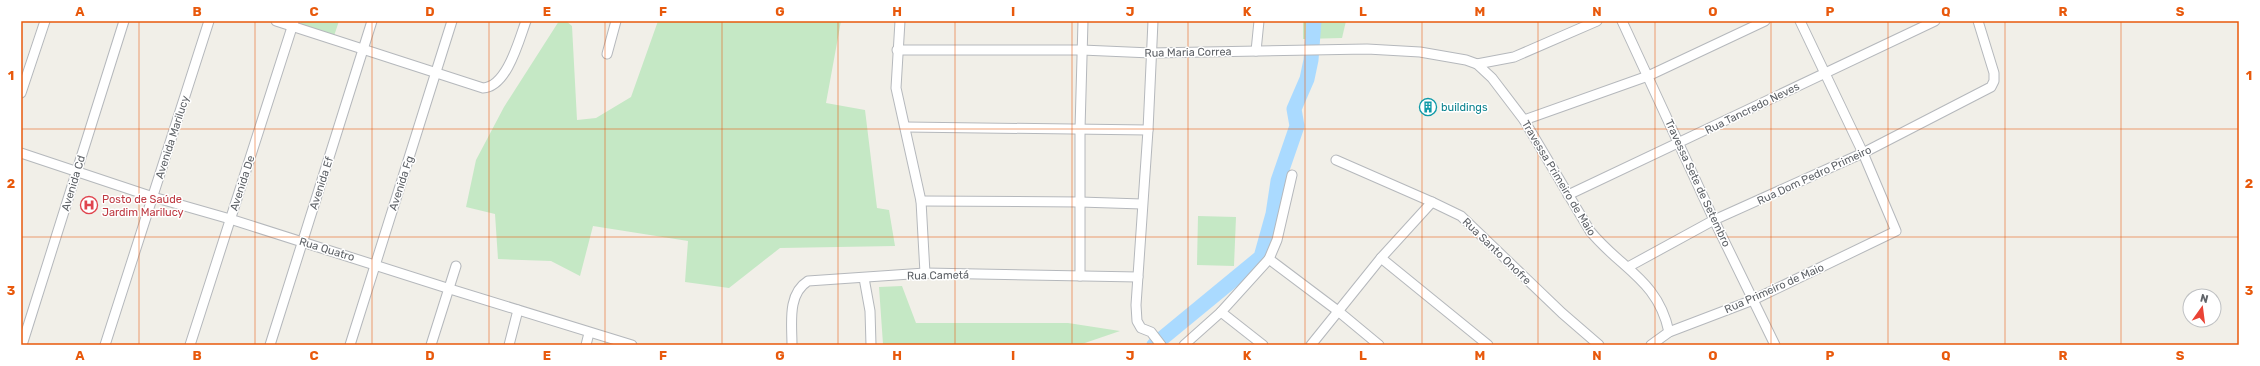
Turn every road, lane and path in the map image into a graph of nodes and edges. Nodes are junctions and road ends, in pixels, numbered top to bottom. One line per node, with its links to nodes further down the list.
1 (45, 21): 31 (street)
2 (124, 21): 40 (street, Avenida Cd)
3 (209, 21): 43 (street, Avenida Marilucy)
4 (276, 21): 19 (street)
5 (372, 21): 21 (street, Avenida Ef)
6 (452, 21): 28 (street, Avenida Fg)
7 (526, 21): 28 (street)
8 (616, 21): 26 (street)
9 (900, 21): 22 (street)
10 (1083, 21): 23 (street)
11 (1153, 21): 25 (street)
12 (1258, 21): 24 (street)
13 (1597, 21): 27 (street)
14 (1622, 21): 30 (street, Travessa Sete de Setembro)
15 (1764, 21): 30 (street)
16 (1800, 21): 29 (street)
17 (1935, 21): 20 (street, Rua Tancredo Neves)
18 (1978, 21): 38 (street, Rua Dom Pedro Primeiro)
19 (293, 24): 21 (street); 48 (street, Avenida De)
20 (1922, 24): 29 (street, Rua Tancredo Neves)
21 (363, 50): 28 (street); 50 (street, Avenida Ef)
22 (897, 50): 23 (street, Rua Maria Correa); 33 (street)
23 (1082, 50): 25 (street, Rua Maria Correa); 34 (street)
24 (1256, 51): 25 (street, Rua Maria Correa); 27 (street, Rua Maria Correa)
25 (1151, 53): 35 (street)
26 (607, 54)
27 (1477, 64): 32 (street, Travessa Primeiro de Maio)
28 (436, 72): 53 (street, Avenida Fg)
29 (1824, 74): 36 (street, Rua Tancredo Neves); 38 (street)
30 (1648, 76): 32 (street); 36 (street, Travessa Sete de Setembro)
31 (21, 93)
32 (1524, 120): 42 (street, Travessa Primeiro de Maio)
33 (906, 127): 34 (street); 44 (street)
34 (1080, 129): 35 (street); 45 (street)
35 (1148, 130): 47 (street)
36 (1680, 143): 42 (street, Rua Tancredo Neves); 49 (street, Travessa Sete de Setembro)
37 (21, 153): 40 (street, Rua Quatro)
38 (1864, 153): 49 (street, Rua Dom Pedro Primeiro); 61 (street, Rua Primeiro de Maio)
39 (1336, 160): 46 (street, Rua Santo Onofre)
40 (77, 170): 43 (street, Rua Quatro); 67 (street, Avenida Cd)
41 (1292, 174): 52 (street)
42 (1568, 195): 55 (street, Travessa Primeiro de Maio)
43 (153, 197): 48 (street, Rua Quatro); 68 (street, Avenida Marilucy)
44 (922, 201): 45 (street); 56 (street)
45 (1080, 202): 47 (street); 57 (street)
46 (1432, 202): 51 (street); 84 (street, Rua Santo Onofre)
47 (1142, 204): 58 (street)
48 (230, 219): 50 (street, Rua Quatro); 69 (street, Avenida De)
49 (1714, 220): 55 (street, Rua Dom Pedro Primeiro); 61 (street, Travessa Sete de Setembro)
50 (302, 241): 53 (street, Rua Quatro); 70 (street, Avenida Ef)
51 (1381, 258): 63 (street); 83 (street)
52 (1270, 260): 63 (street); 64 (street)
53 (376, 264): 60 (street, Rua Quatro); 71 (street, Avenida Fg)
54 (456, 266): 60 (street)
55 (1628, 267): 65 (street, Travessa Primeiro de Maio)
56 (925, 273): 57 (street, Rua Cametá); 59 (street, Rua Cametá)
57 (1080, 276): 58 (street, Rua Cametá)
58 (1138, 277): 78 (street)
59 (864, 278): 76 (street, Rua Cametá); 77 (street)
60 (450, 290): 62 (street, Rua Quatro); 72 (street)
61 (1753, 300): 65 (street, Rua Primeiro de Maio); 86 (street, Travessa Sete de Setembro)
62 (518, 310): 66 (street, Rua Quatro); 73 (street)
63 (1338, 311): 81 (street); 82 (street)
64 (1221, 312): 79 (street); 80 (street)
65 (1670, 332): 85 (street, Rua Primeiro de Maio)
66 (589, 333): 74 (street); 75 (street, Rua Quatro)
67 (22, 345)
68 (105, 345)
69 (190, 345)
70 (270, 345)
71 (350, 345)
72 (431, 345)
73 (509, 345)
74 (586, 345)
75 (632, 345)
76 (792, 345)
77 (871, 345)
78 (1161, 345)
79 (1184, 345)
80 (1263, 345)
81 (1311, 345)
82 (1379, 345)
83 (1488, 345)
84 (1599, 345)
85 (1651, 345)
86 (1775, 345)

